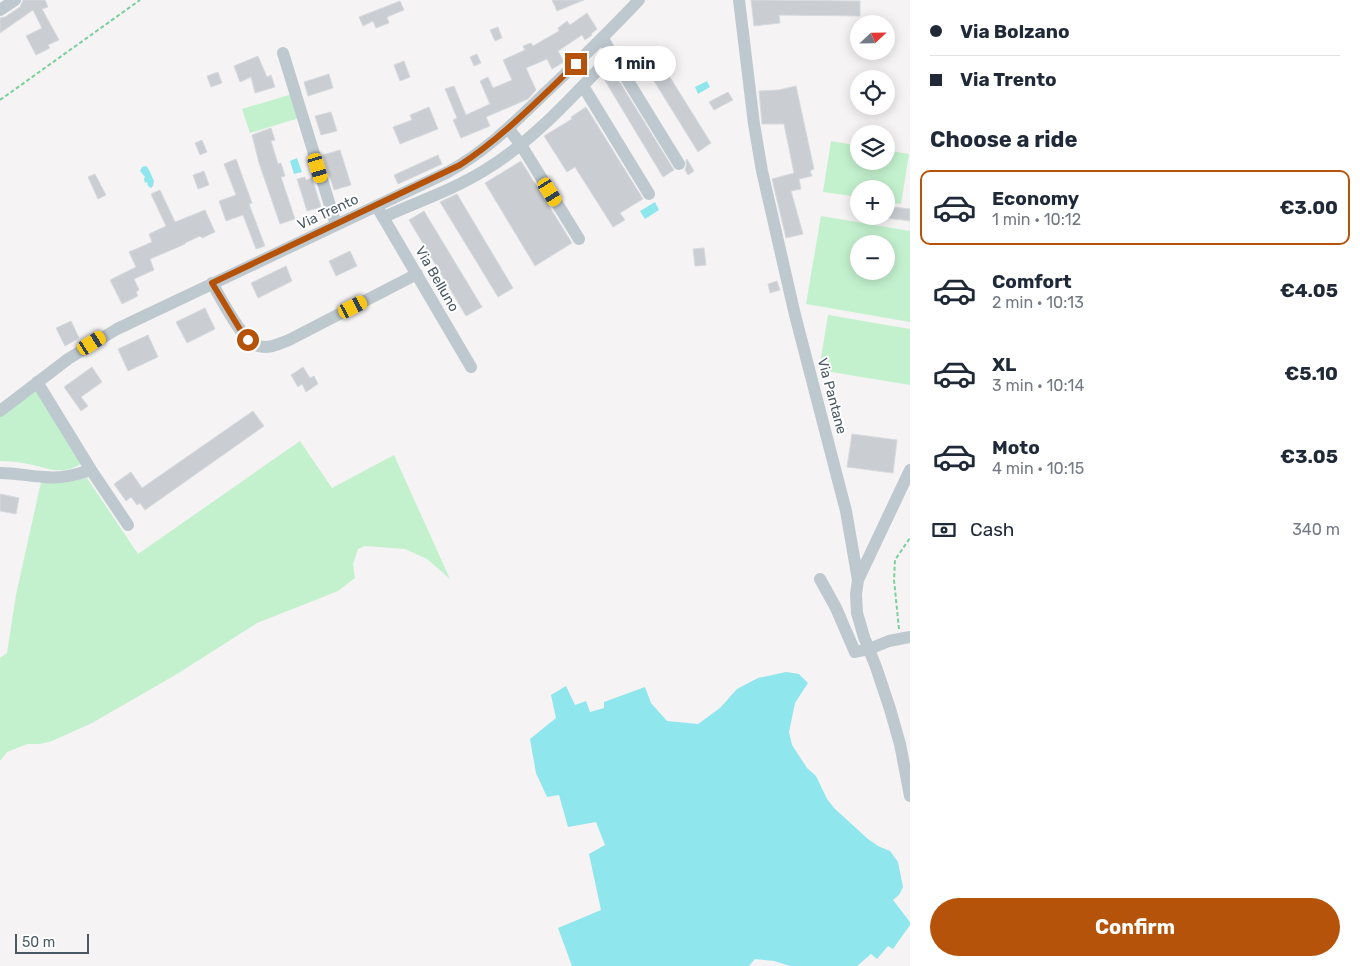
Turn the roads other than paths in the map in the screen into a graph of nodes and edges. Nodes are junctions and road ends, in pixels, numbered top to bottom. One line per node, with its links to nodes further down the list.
1 (15, 0): 4 (street)
2 (639, 0): 5 (street, Via Trento)
3 (739, 0): 27 (street, Via Pantane)
4 (0, 10)
5 (603, 38): 7 (street); 9 (street, Via Trento)
6 (283, 54): 15 (street)
7 (612, 55): 8 (street); 11 (street)
8 (583, 86): 10 (street); 12 (street)
9 (508, 128): 10 (street); 13 (street, Via Trento)
10 (521, 145): 14 (street); 16 (street)
11 (680, 164)
12 (649, 194)
13 (377, 205): 14 (street, Via Belluno); 15 (street, Via Trento)
14 (384, 217): 17 (street, Via Belluno)
15 (336, 225): 18 (street, Via Trento)
16 (579, 239)
17 (417, 274): 18 (street); 19 (street, Via Belluno)
18 (212, 283): 20 (street, Via Trento)
19 (471, 367)
20 (37, 382): 21 (street, Via Trento); 22 (street)
21 (0, 411)
22 (91, 470): 24 (street); 25 (street)
23 (910, 470): 27 (street)
24 (0, 473)
25 (128, 525)
26 (820, 579): 29 (street)
27 (858, 580): 29 (street, Via Pantane)
28 (905, 638): 29 (street)
29 (868, 650): 30 (street, Via Pantane)
30 (910, 796)

